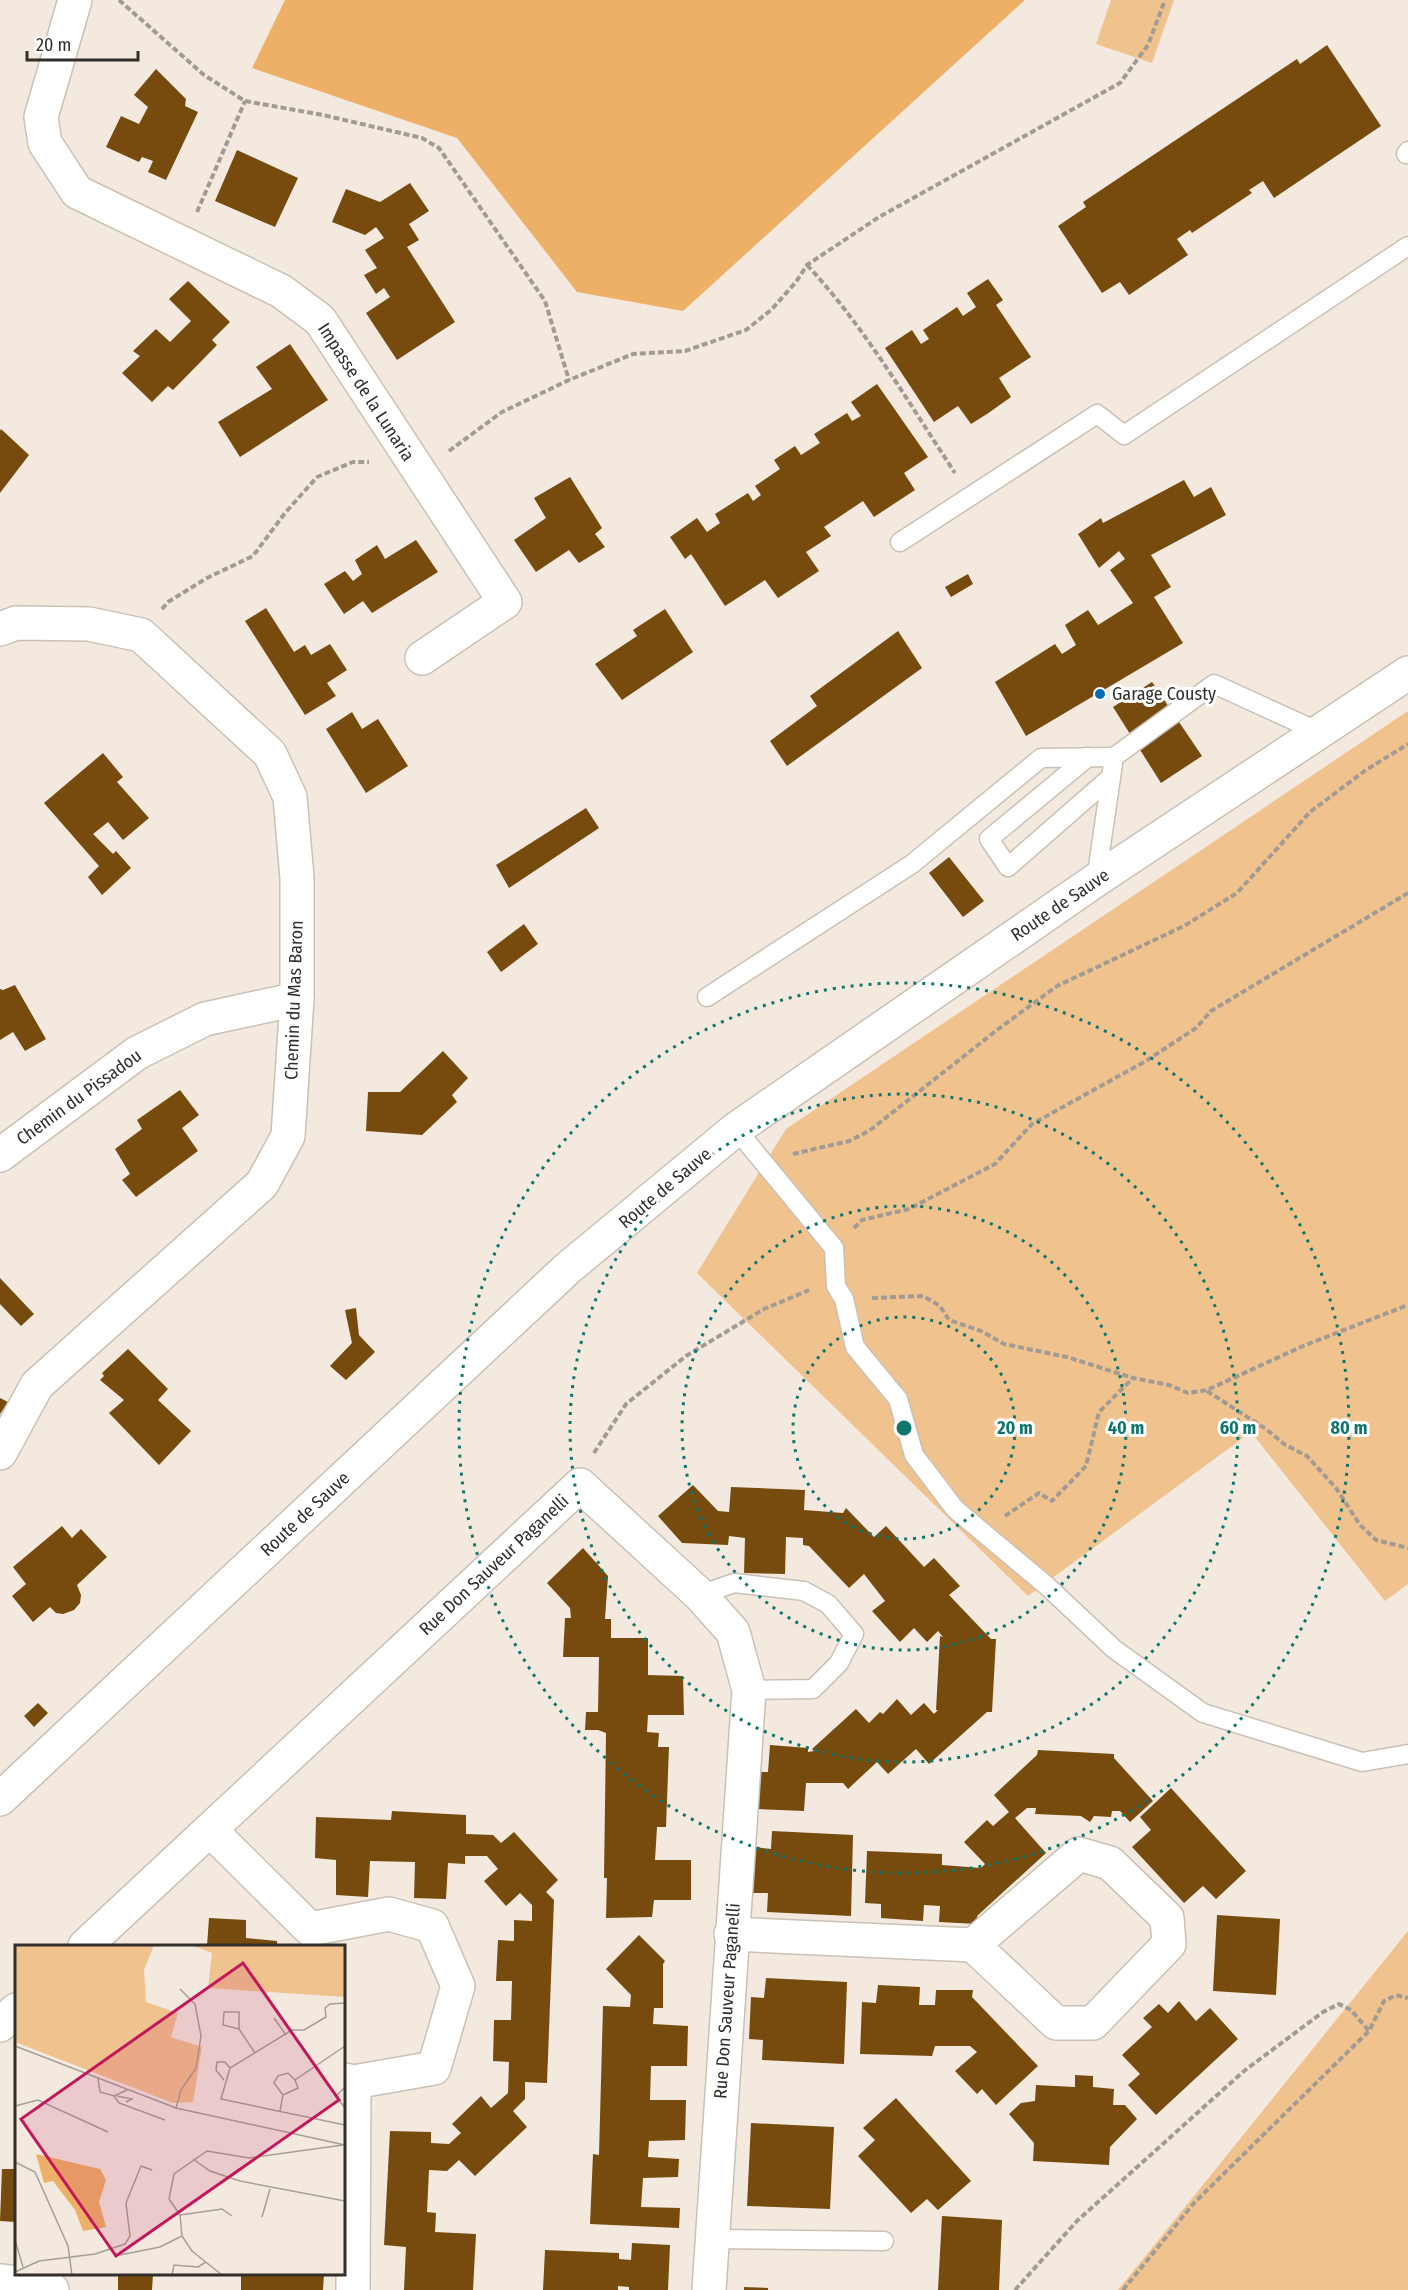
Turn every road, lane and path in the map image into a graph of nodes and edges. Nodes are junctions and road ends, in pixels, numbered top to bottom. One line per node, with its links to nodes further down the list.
1 (75, 0): 5 (street, Impasse de la Lunaria)
2 (119, 0): 4 (path)
3 (1165, 0): 7 (path)
4 (245, 101): 5 (path); 8 (path)
5 (184, 244): 9 (street, Impasse de la Lunaria)
6 (1408, 246): 10 (lane)
7 (807, 266): 8 (path); 10 (path)
8 (569, 380): 9 (path)
9 (412, 461): 13 (path); 14 (street, Impasse de la Lunaria)
10 (970, 496): 11 (lane)
11 (900, 542)
12 (0, 629): 13 (street)
13 (141, 635): 24 (street, Chemin du Mas Baron)
14 (422, 658)
15 (1408, 673): 16 (street, Route de Sauve)
16 (1319, 732): 19 (lane); 21 (street, Route de Sauve)
17 (1408, 744): 27 (path)
18 (1088, 757): 19 (lane); 20 (lane); 23 (lane)
19 (1113, 757): 20 (lane)
20 (1111, 777): 21 (lane)
21 (1096, 880): 25 (street, Route de Sauve)
22 (1408, 893): 28 (path)
23 (707, 997)
24 (297, 999): 26 (street, Chemin du Pissadou); 33 (street, Chemin du Mas Baron)
25 (736, 1129): 27 (lane); 40 (street, Route de Sauve)
26 (0, 1155)
27 (766, 1164): 28 (lane)
28 (834, 1248): 29 (lane)
29 (840, 1293): 31 (path); 34 (path); 35 (lane)
30 (1408, 1305): 32 (path)
31 (1133, 1378): 32 (path); 35 (path)
32 (1207, 1390): 36 (path)
33 (0, 1453)
34 (580, 1485): 37 (street, Rue Don Sauveur Paganelli); 41 (street, Rue Don Sauveur Paganelli)
35 (986, 1534): 39 (lane)
36 (1408, 1548)
37 (700, 1596): 38 (street, Rue Don Sauveur Paganelli); 38 (lane)
38 (749, 1690): 42 (street, Rue Don Sauveur Paganelli)
39 (1408, 1754)
40 (0, 1799)
41 (210, 1830): 43 (street); 44 (street, Rue Don Sauveur Paganelli)
42 (732, 1934): 45 (street); 51 (street, Rue Don Sauveur Paganelli)
43 (309, 1938): 50 (street)
44 (87, 1945)
45 (973, 1946): 45 (street)
46 (1408, 1998): 49 (path)
47 (15, 2011): 48 (street)
48 (0, 2025)
49 (1369, 2031): 57 (path); 58 (path)
50 (349, 2081): 55 (street)
51 (712, 2239): 52 (lane); 56 (street, Rue Don Sauveur Paganelli)
52 (884, 2241)
53 (0, 2281): 54 (street)
54 (52, 2290)
55 (353, 2290)
56 (709, 2290)
57 (1015, 2290)
58 (1123, 2290)

